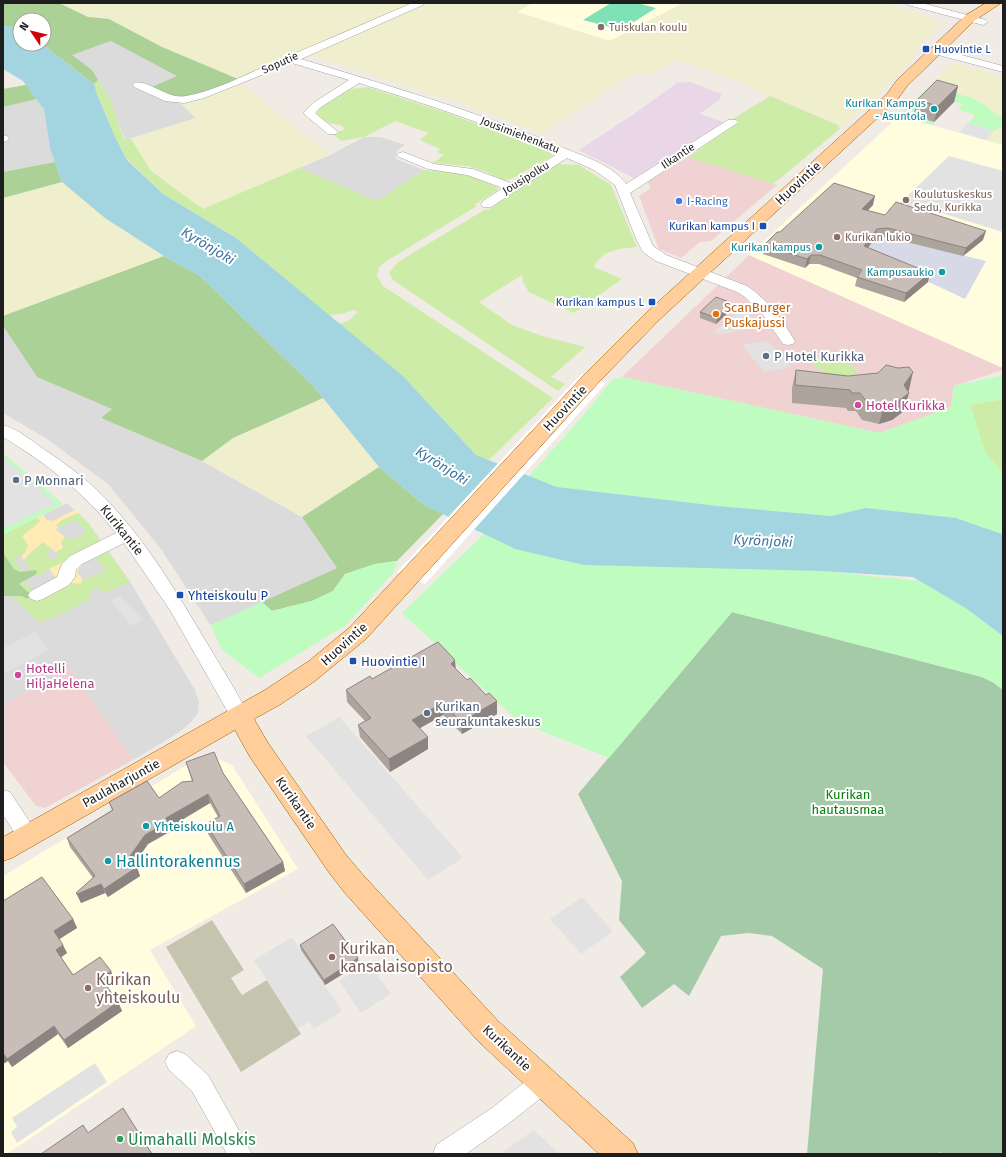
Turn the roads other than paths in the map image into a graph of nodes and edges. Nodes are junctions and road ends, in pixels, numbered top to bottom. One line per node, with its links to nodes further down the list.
1 (420, 3): 7 (street, Soputie)
2 (914, 3): 5 (street)
3 (995, 3): 5 (main road, Huovintie)
4 (1003, 7): 5 (main road, Huovintie)
5 (976, 20): 6 (main road, Huovintie)
6 (941, 53): 8 (street); 18 (main road, Huovintie)
7 (291, 59): 9 (street, Jousimiehenkatu); 10 (street, Soputie)
8 (1003, 69)
9 (357, 80): 12 (street); 13 (street, Jousimiehenkatu)
10 (138, 84)
11 (732, 122): 16 (street, Ilkantie)
12 (332, 132)
13 (566, 153): 15 (street, Jousipolku); 16 (street, Jousimiehenkatu)
14 (403, 155): 15 (street)
15 (513, 186): 17 (street, Jousipolku)
16 (624, 191): 18 (street, Jousimiehenkatu)
17 (487, 204)
18 (699, 273): 19 (street, Jousimiehenkatu); 25 (main road, Huovintie)
19 (754, 296): 20 (street); 21 (street, Jousimiehenkatu)
20 (740, 302)
21 (788, 341)
22 (3, 430): 23 (street, Kurikantie)
23 (126, 535): 24 (street); 25 (street, Kurikantie)
24 (37, 595)
25 (240, 716): 27 (main road, Paulaharjuntie); 30 (main road, Kurikantie)
26 (3, 798): 27 (street)
27 (28, 836): 28 (main road, Paulaharjuntie)
28 (3, 850)
29 (177, 1062): 31 (street)
30 (543, 1082): 32 (street); 33 (main road, Kurikantie)
31 (240, 1154)
32 (445, 1154)
33 (622, 1154)

